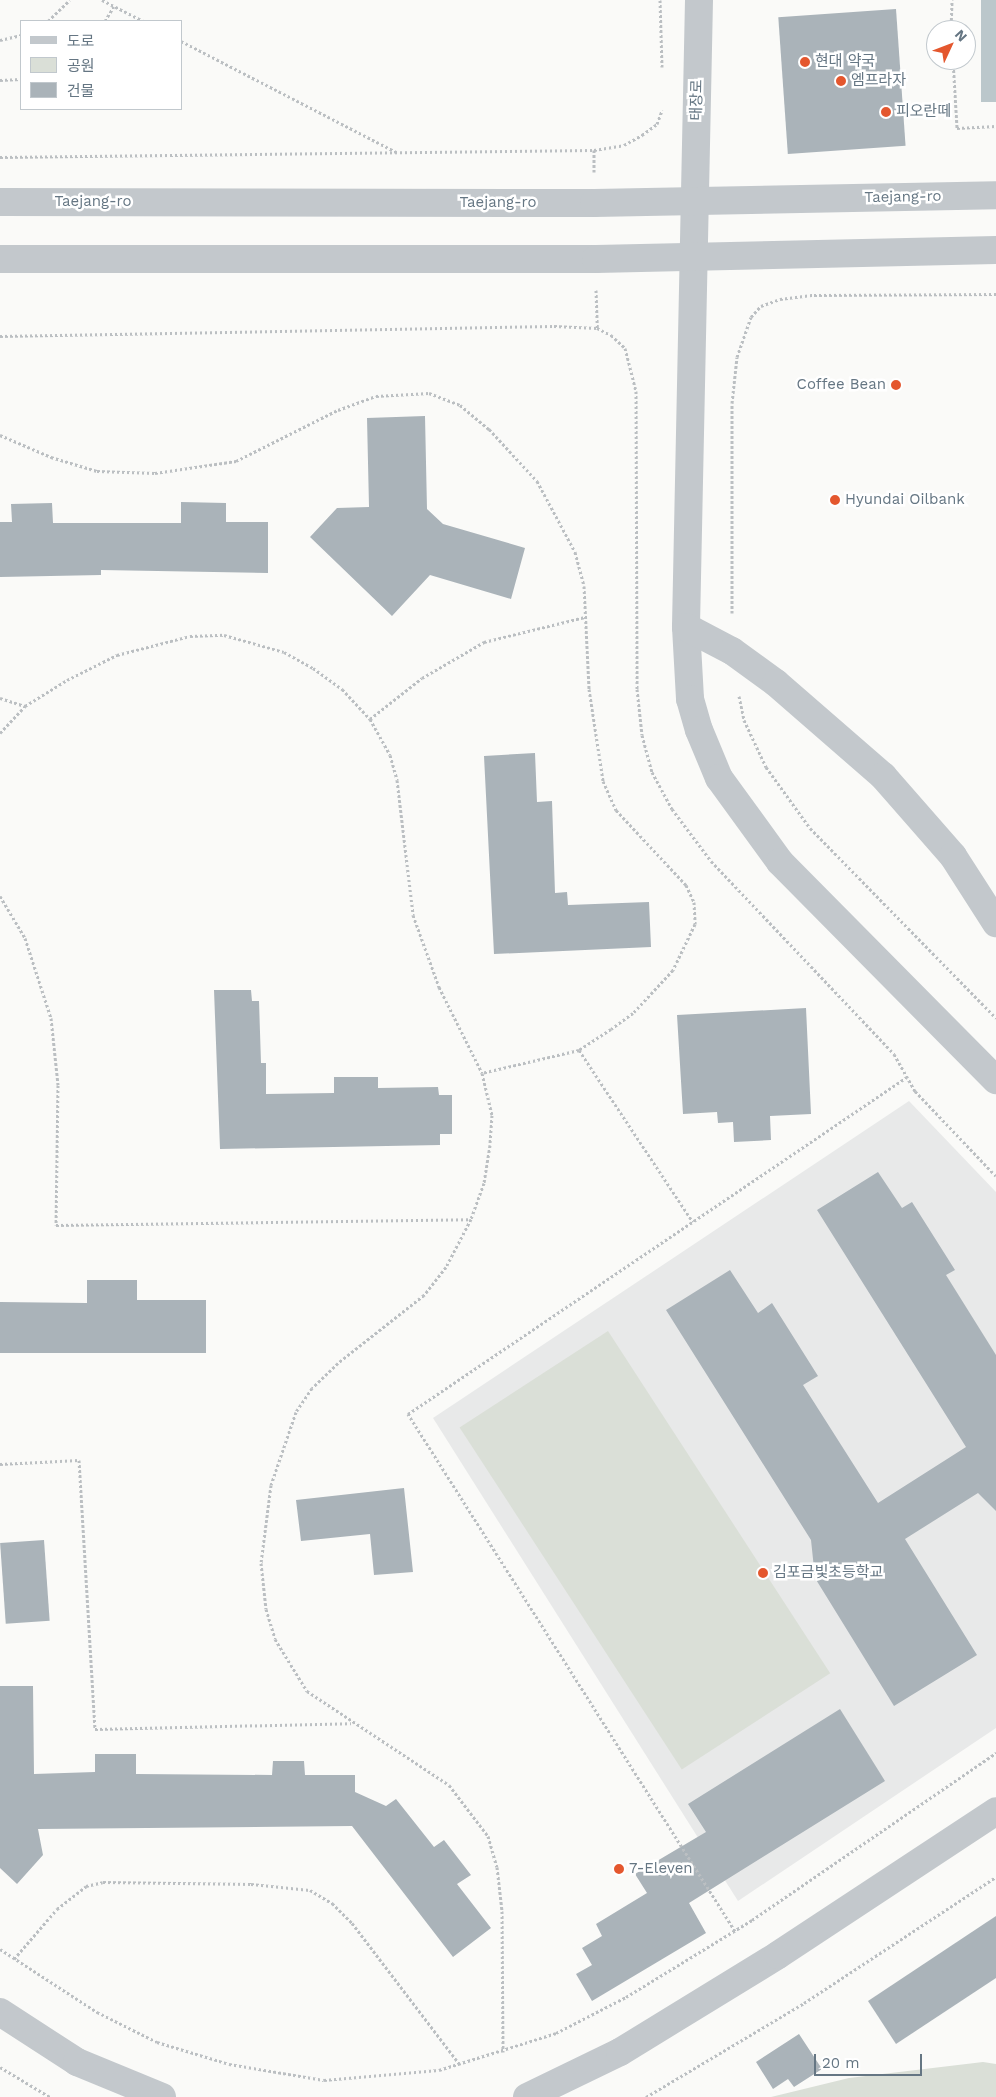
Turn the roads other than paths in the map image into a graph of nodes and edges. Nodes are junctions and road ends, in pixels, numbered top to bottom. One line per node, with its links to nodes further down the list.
1 (699, 0): 3 (street, 태장로)
2 (996, 195): 3 (street, Taejang-ro)
3 (694, 199): 4 (street, Taejang-ro); 6 (street, 태장로)
4 (0, 202)
5 (996, 250): 6 (street)
6 (693, 255): 7 (street); 8 (street, 태장로)
7 (0, 259)
8 (686, 627): 9 (street); 10 (street, 태장로)
9 (996, 923)
10 (996, 1080)
11 (996, 1810): 14 (street)
12 (0, 2012): 13 (street)
13 (162, 2097)
14 (527, 2097)

